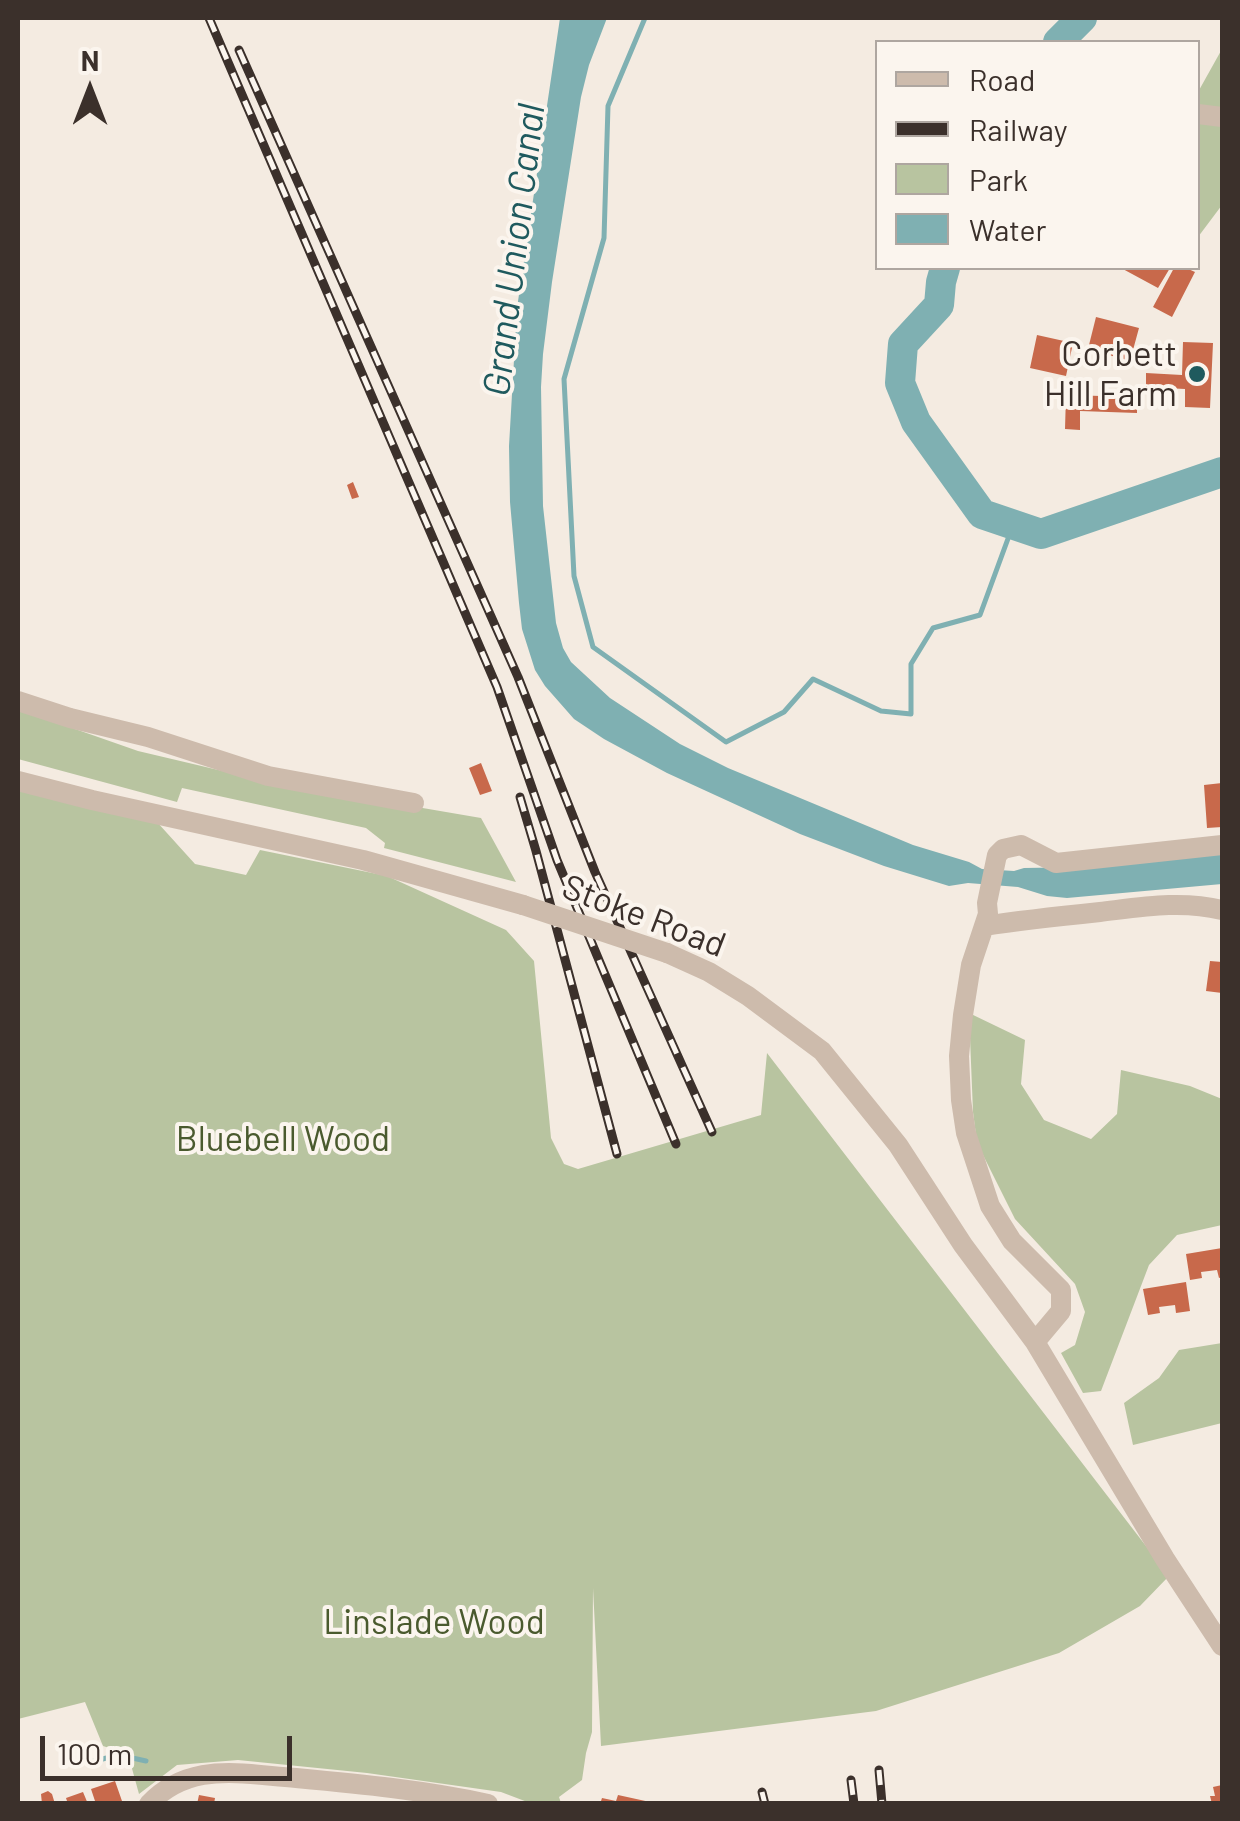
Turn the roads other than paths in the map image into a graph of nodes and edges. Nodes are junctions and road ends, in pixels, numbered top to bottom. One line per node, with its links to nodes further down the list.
1 (18, 701): 3 (street)
2 (18, 781): 7 (street, Stoke Road, bridge)
3 (414, 803)
4 (1222, 845): 6 (street)
5 (1222, 910): 6 (street)
6 (987, 914): 7 (street)
7 (1034, 1342): 8 (street, Stoke Road)
8 (1222, 1646)
9 (149, 1804): 10 (street)
10 (488, 1804)

